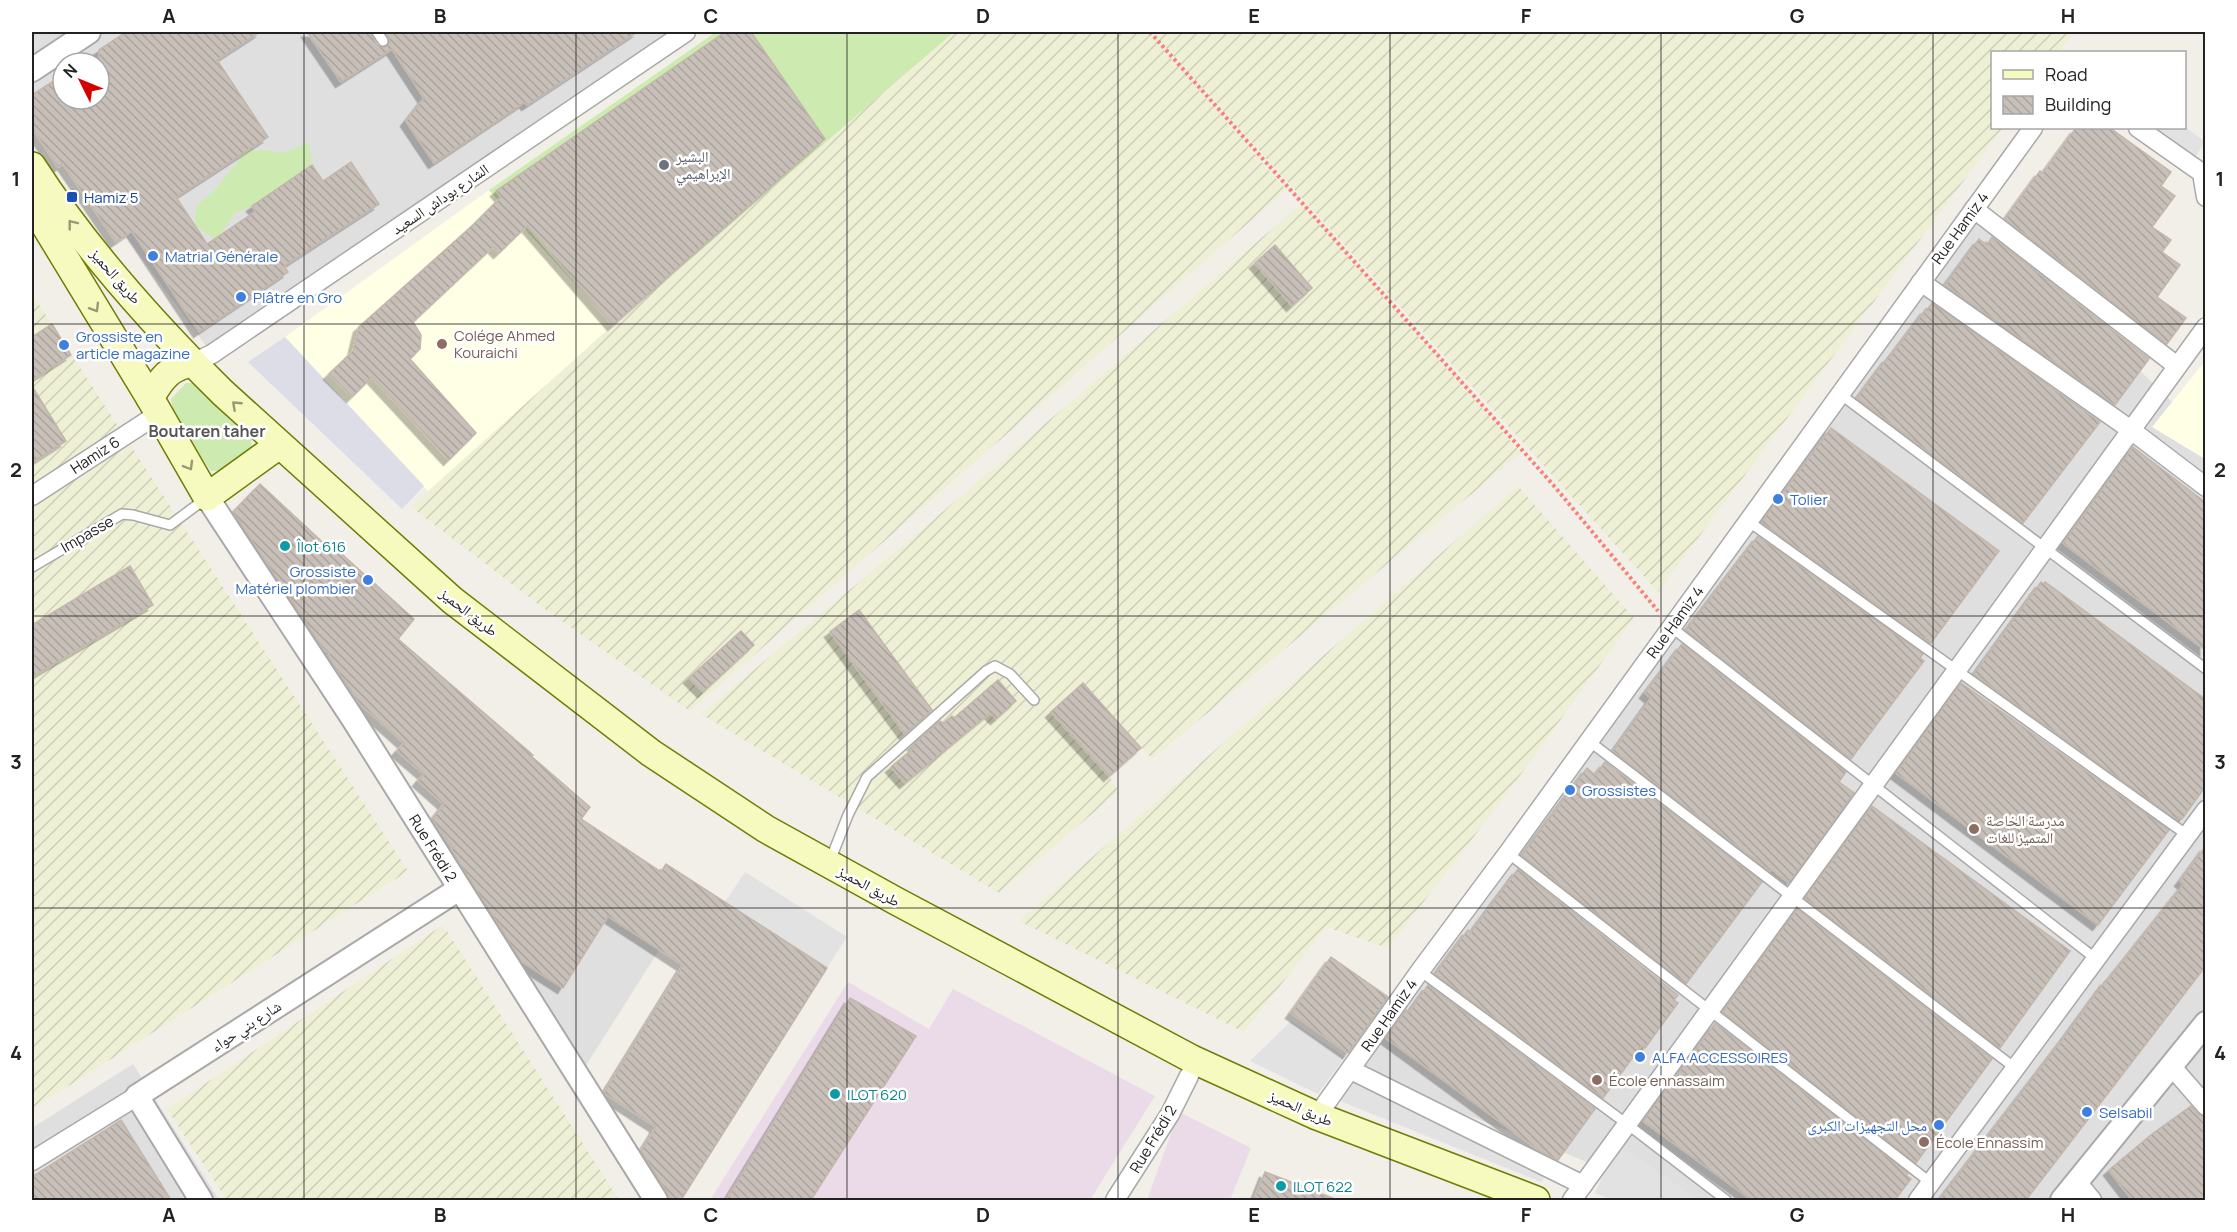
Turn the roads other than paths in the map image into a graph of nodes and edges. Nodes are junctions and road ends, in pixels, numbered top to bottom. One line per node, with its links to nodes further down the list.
1 (89, 32): 5 (street)
2 (377, 32): 4 (lane)
3 (686, 32): 14 (street, الشارع بوداش السعيد)
4 (383, 41)
5 (32, 70)
6 (2032, 129): 11 (street, Rue Hamiz 4)
7 (2139, 129): 8 (street)
8 (2204, 174): 10 (street)
9 (36, 185): 14 (main road, طريق الحميز, one-way to 9); 17 (main road, one-way to 17)
10 (2205, 197)
11 (1974, 209): 12 (street, Rue Hamiz 4); 15 (street)
12 (1921, 282): 16 (street, Rue Hamiz 4); 18 (street)
13 (2205, 327): 15 (street)
14 (193, 363): 17 (main road); 19 (main road, one-way to 14)
15 (2177, 366): 18 (street)
16 (1840, 394): 23 (street, Rue Hamiz 4); 24 (lane)
17 (154, 406): 21 (street, Hamiz 6); 22 (main road, one-way to 22)
18 (2131, 430): 20 (street); 24 (street)
19 (272, 450): 22 (main road); 35 (main road, طريق الحميز); 45 (main road, طريق الحميز)
20 (2205, 487)
21 (32, 496)
22 (207, 497): 25 (lane, Impasse); 36 (street, Rue Frédi 2)
23 (1748, 521): 26 (street, Rue Hamiz 4); 28 (lane)
24 (2045, 548): 27 (lane); 28 (street)
25 (32, 567)
26 (1671, 627): 30 (street, Rue Hamiz 4); 31 (lane)
27 (2205, 669)
28 (1956, 670): 31 (street); 33 (lane)
29 (1035, 700): 35 (lane)
30 (1589, 741): 34 (street, Rue Hamiz 4); 37 (lane)
31 (1873, 785): 37 (street); 38 (lane)
32 (2205, 810): 33 (street)
33 (2187, 835): 38 (street)
34 (1508, 853): 39 (street, Rue Hamiz 4); 40 (lane)
35 (829, 864): 48 (main road, طريق الحميز)
36 (459, 889): 46 (street, شارع بني حواء); 55 (street, Rue Frédi 2)
37 (1792, 897): 40 (street); 43 (lane)
38 (2096, 959): 43 (street)
39 (1420, 971): 44 (street, Rue Hamiz 4); 49 (lane)
40 (1710, 1010): 49 (street); 52 (lane)
41 (2205, 1023): 42 (street)
42 (2172, 1067): 47 (street); 51 (street)
43 (2015, 1068): 52 (street)
44 (1351, 1070): 48 (street, Rue Hamiz 4); 53 (street)
45 (1190, 1076): 56 (street, Rue Frédi 2); 57 (main road, طريق الحميز)
46 (137, 1096): 50 (street); 54 (street)
47 (2205, 1106)
48 (1317, 1116): 58 (main road, طريق الحميز)
49 (1627, 1124): 53 (street); 60 (lane)
50 (32, 1161)
51 (2077, 1182): 62 (street); 63 (street)
52 (1931, 1183): 61 (street)
53 (1583, 1185): 59 (street)
54 (201, 1200)
55 (656, 1200)
56 (1115, 1200)
57 (1493, 1200)
58 (1536, 1200)
59 (1572, 1200)
60 (1726, 1200)
61 (1918, 1200)
62 (2062, 1200)
63 (2092, 1200)

